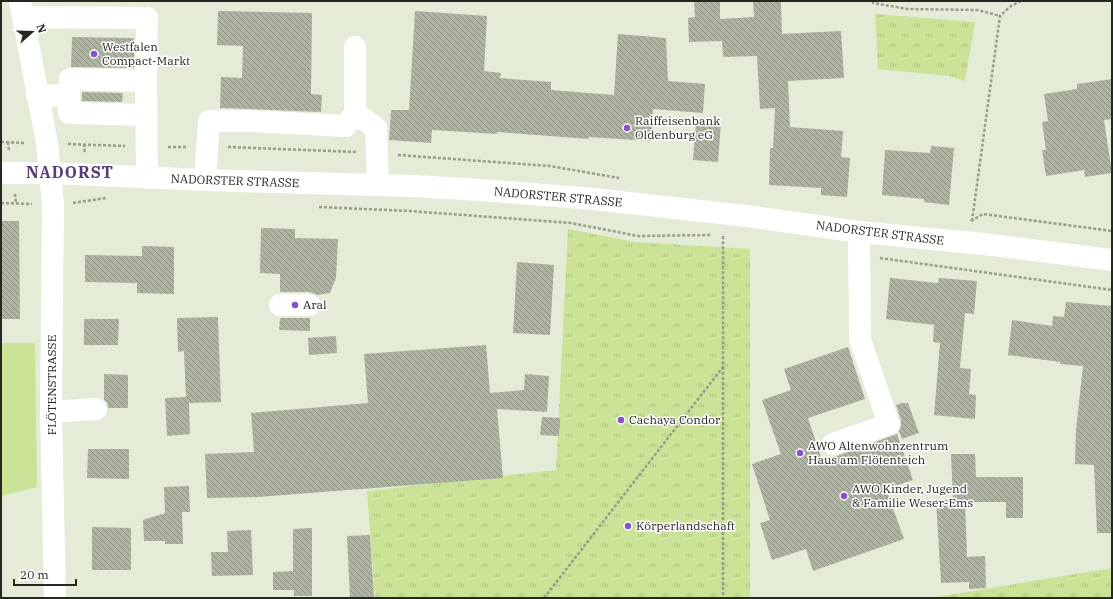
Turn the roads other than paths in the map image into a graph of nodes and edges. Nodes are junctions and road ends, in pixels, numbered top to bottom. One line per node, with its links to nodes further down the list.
1 (21, 9): 3 (street); 4 (street, FLÖTENSTRASSE)
2 (355, 47): 6 (street)
3 (141, 90): 5 (street); 5 (street); 9 (street)
4 (37, 95): 5 (street); 8 (street, FLÖTENSTRASSE)
5 (69, 96)
6 (355, 113): 10 (street); 11 (street)
7 (1, 173): 8 (street, NADORSTER STRASSE)
8 (50, 173): 9 (street, NADORSTER STRASSE); 17 (street, FLÖTENSTRASSE)
9 (147, 178): 10 (street, NADORSTER STRASSE)
10 (205, 180): 11 (street, NADORSTER STRASSE)
11 (378, 185): 12 (street, NADORSTER STRASSE)
12 (860, 232): 13 (street, NADORSTER STRASSE); 18 (street)
13 (1112, 260)
14 (280, 305): 15 (street)
15 (310, 305)
16 (96, 409): 17 (street)
17 (51, 412): 19 (street, FLÖTENSTRASSE)
18 (833, 444)
19 (55, 598)

